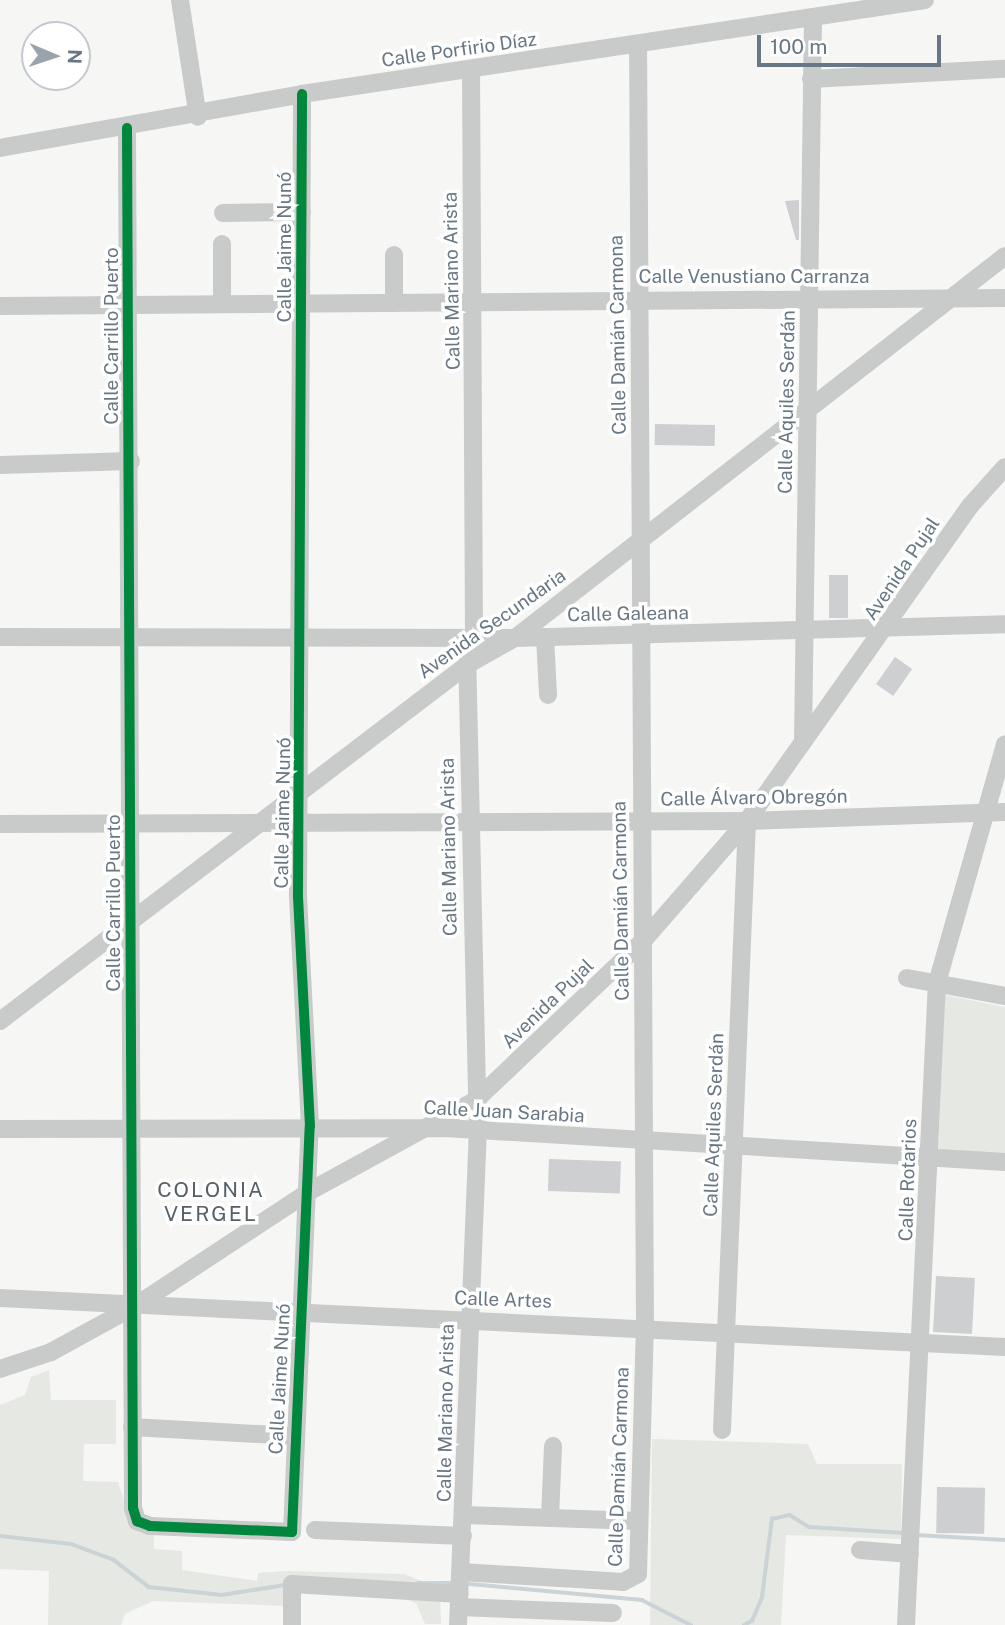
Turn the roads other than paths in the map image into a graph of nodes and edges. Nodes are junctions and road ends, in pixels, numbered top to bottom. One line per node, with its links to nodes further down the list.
1 (180, 0): 9 (street)
2 (925, 0): 3 (street, Calle Porfirio Díaz)
3 (813, 20): 4 (street, Calle Porfirio Díaz); 7 (street, Calle Aquiles Serdán)
4 (638, 48): 5 (street, Calle Porfirio Díaz); 18 (street, Calle Damián Carmona)
5 (471, 69): 8 (street, Calle Porfirio Díaz); 21 (street, Calle Mariano Arista)
6 (1005, 69): 7 (street)
7 (811, 79): 17 (street, Calle Aquiles Serdán)
8 (302, 94): 9 (street, Calle Porfirio Díaz); 12 (street, Calle Jaime Nunó)
9 (198, 117): 10 (street, Calle Porfirio Díaz)
10 (127, 128): 11 (street, Calle Porfirio Díaz); 25 (street, Calle Carrillo Puerto)
11 (0, 148)
12 (302, 212): 13 (street); 26 (street, Calle Jaime Nunó)
13 (223, 213)
14 (222, 244): 23 (street)
15 (394, 255): 22 (street)
16 (1005, 256): 20 (street, Avenida Secundaria)
17 (810, 296): 18 (street, Calle Venustiano Carranza); 20 (street, Calle Venustiano Carranza); 27 (street, Calle Aquiles Serdán)
18 (636, 298): 21 (street, Calle Venustiano Carranza); 31 (street, Calle Damián Carmona)
19 (1005, 298): 20 (street, Calle Venustiano Carranza)
20 (950, 299): 27 (street, Avenida Secundaria)
21 (474, 302): 22 (street, Calle Venustiano Carranza); 37 (street, Calle Mariano Arista)
22 (394, 303): 26 (street, Calle Venustiano Carranza)
23 (222, 304): 25 (street, Calle Venustiano Carranza); 26 (street, Calle Venustiano Carranza)
24 (0, 306): 25 (street, Calle Venustiano Carranza)
25 (131, 306): 28 (street, Calle Carrillo Puerto)
26 (304, 306): 36 (street, Calle Jaime Nunó)
27 (804, 410): 31 (street, Avenida Secundaria); 34 (street, Calle Aquiles Serdán)
28 (131, 461): 29 (street); 41 (street, Calle Carrillo Puerto)
29 (0, 465)
30 (1005, 467): 33 (street, Avenida Pujal)
31 (645, 537): 35 (street, Calle Damián Carmona); 40 (street, Avenida Secundaria)
32 (1005, 624): 33 (street, Calle Galeana)
33 (888, 628): 34 (street, Calle Galeana); 44 (street, Avenida Pujal)
34 (807, 630): 35 (street, Calle Galeana); 44 (street, Calle Aquiles Serdán)
35 (644, 635): 39 (street, Calle Galeana); 49 (street, Calle Damián Carmona)
36 (304, 636): 37 (street, Calle Galeana); 41 (street, Calle Galeana); 46 (street, Calle Jaime Nunó)
37 (474, 636): 40 (street, Calle Galeana); 42 (street, Calle Mariano Arista)
38 (0, 637): 41 (street, Calle Galeana)
39 (545, 637): 40 (street, Calle Galeana); 43 (street)
40 (515, 638): 42 (street, Avenida Secundaria)
41 (132, 640): 54 (street, Calle Carrillo Puerto)
42 (467, 665): 46 (street, Avenida Secundaria); 53 (street, Calle Mariano Arista)
43 (548, 695)
44 (803, 741): 50 (street, Avenida Pujal)
45 (1005, 745): 48 (street, Calle Rotarios)
46 (300, 793): 52 (street, Calle Jaime Nunó); 55 (street, Avenida Secundaria)
47 (1005, 812): 48 (street, Calle Álvaro Obregón)
48 (984, 813): 50 (street, Calle Álvaro Obregón); 59 (street, Calle Rotarios)
49 (640, 821): 50 (street, Calle Álvaro Obregón); 53 (street, Calle Álvaro Obregón); 57 (street, Calle Damián Carmona)
50 (747, 821): 57 (street, Avenida Pujal); 69 (street, Calle Aquiles Serdán)
51 (0, 824): 54 (street, Calle Álvaro Obregón)
52 (301, 824): 53 (street, Calle Álvaro Obregón); 55 (street, Calle Álvaro Obregón); 63 (street, Calle Jaime Nunó)
53 (469, 825): 62 (street, Calle Mariano Arista)
54 (131, 827): 55 (street, Calle Álvaro Obregón); 56 (street, Calle Carrillo Puerto)
55 (256, 828): 56 (street, Avenida Secundaria)
56 (131, 921): 61 (street, Avenida Secundaria); 66 (street, Calle Carrillo Puerto)
57 (642, 942): 62 (street, Avenida Pujal); 68 (street, Calle Damián Carmona)
58 (907, 978): 59 (street)
59 (937, 984): 60 (street); 70 (street, Calle Rotarios)
60 (1005, 996)
61 (0, 1021)
62 (475, 1100): 64 (street, Avenida Pujal); 67 (street, Calle Mariano Arista)
63 (310, 1125): 64 (street, Calle Juan Sarabia); 66 (street, Calle Juan Sarabia); 72 (street, Calle Jaime Nunó)
64 (420, 1128): 67 (street, Calle Juan Sarabia); 72 (street, Avenida Pujal)
65 (0, 1129): 66 (street, Calle Juan Sarabia)
66 (134, 1129): 74 (street, Calle Carrillo Puerto)
67 (478, 1135): 68 (street, Calle Juan Sarabia); 76 (street, Calle Mariano Arista)
68 (644, 1139): 69 (street, Calle Juan Sarabia); 77 (street, Calle Damián Carmona)
69 (734, 1149): 70 (street, Calle Juan Sarabia); 78 (street, Calle Aquiles Serdán)
70 (930, 1159): 71 (street, Calle Juan Sarabia); 79 (street, Calle Rotarios)
71 (1005, 1162)
72 (310, 1191): 74 (street, Avenida Pujal); 75 (street, Calle Jaime Nunó)
73 (0, 1298): 74 (street, Calle Artes)
74 (135, 1306): 75 (street, Calle Artes); 81 (street, Avenida Pujal); 82 (street, Calle Carrillo Puerto)
75 (301, 1313): 76 (street, Calle Artes); 84 (street, Calle Jaime Nunó)
76 (469, 1320): 77 (street, Calle Artes); 86 (street, Calle Mariano Arista)
77 (645, 1326): 78 (street, Calle Artes); 88 (street, Calle Damián Carmona)
78 (727, 1329): 79 (street, Calle Artes); 83 (street, Calle Aquiles Serdán)
79 (922, 1344): 80 (street, Calle Artes); 92 (street, Calle Rotarios)
80 (1005, 1347)
81 (0, 1369)
82 (132, 1427): 84 (street); 90 (street, Calle Carrillo Puerto)
83 (722, 1430)
84 (295, 1436): 90 (street, Calle Jaime Nunó)
85 (553, 1446): 87 (street)
86 (464, 1516): 87 (street); 91 (street, Calle Mariano Arista)
87 (550, 1518): 88 (street)
88 (639, 1521): 94 (street, Calle Damián Carmona)
89 (315, 1530): 91 (street)
90 (292, 1532)
91 (463, 1536): 94 (street, Calle Mariano Arista)
92 (911, 1541): 93 (street); 98 (street, Calle Rotarios)
93 (860, 1550)
94 (461, 1572): 95 (street, Calle Mariano Arista)
95 (459, 1609): 96 (street); 97 (street)
96 (613, 1614)
97 (292, 1625)
98 (906, 1625)

